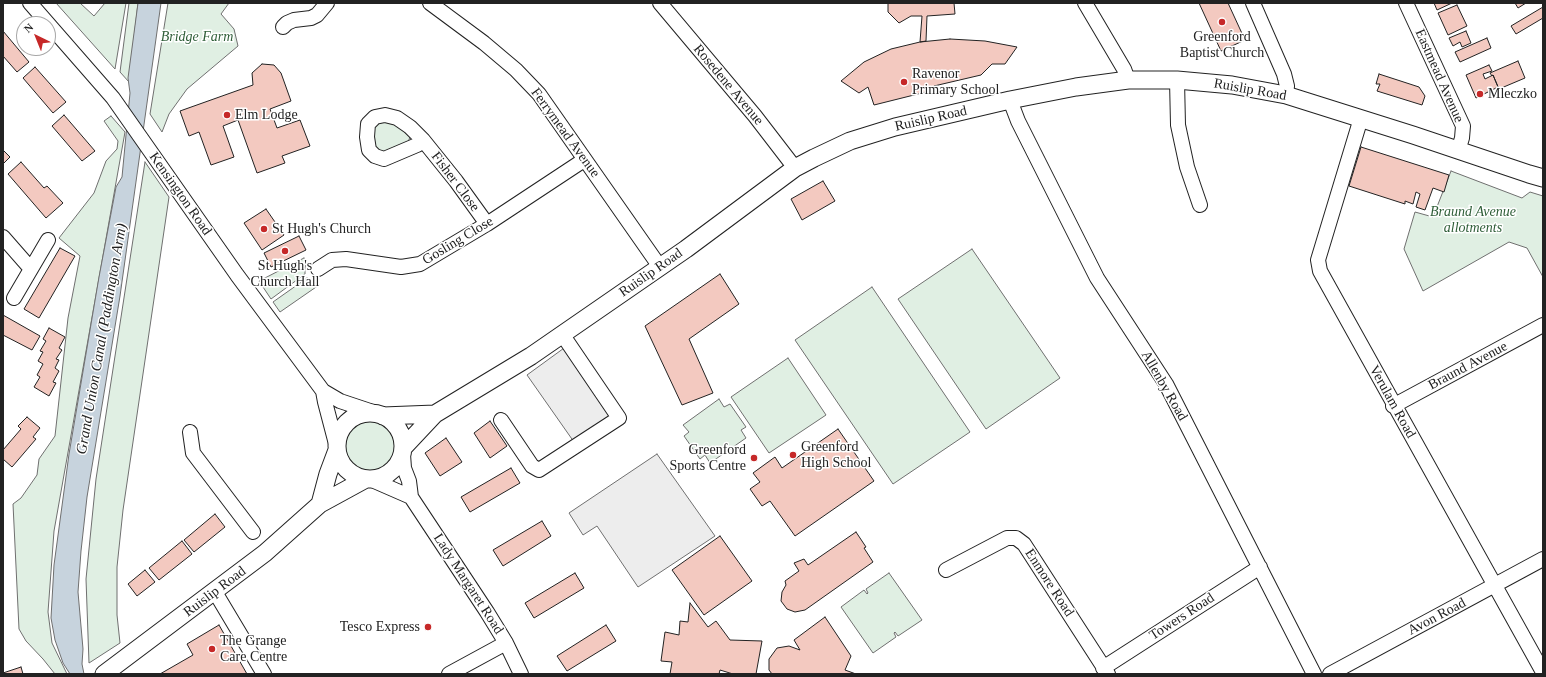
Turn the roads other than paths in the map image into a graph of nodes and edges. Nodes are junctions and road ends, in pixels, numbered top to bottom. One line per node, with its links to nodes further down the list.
1 (30, 3): 29 (street, Kensington Road)
2 (327, 3): 8 (street)
3 (430, 3): 16 (street, Ferrymead Avenue)
4 (660, 3): 17 (street, Rosedene Avenue)
5 (1085, 3): 9 (street)
6 (1253, 3): 11 (street)
7 (1406, 3): 15 (street, Eastmead Avenue)
8 (283, 27)
9 (1128, 80): 10 (main road, Ruislip Road); 12 (main road, Ruislip Road)
10 (1177, 80): 11 (main road, Ruislip Road); 19 (street)
11 (1286, 95): 13 (main road, Ruislip Road)
12 (1010, 100): 17 (main road, Ruislip Road); 42 (street, Allenby Road)
13 (1361, 118): 15 (main road, Ruislip Road); 30 (street, Verulam Road)
14 (423, 140): 20 (street, Fisher Close)
15 (1458, 151): 18 (main road, Ruislip Road)
16 (584, 160): 20 (street, Gosling Close); 23 (street, Ferrymead Avenue)
17 (796, 168): 23 (main road, Ruislip Road)
18 (1543, 178)
19 (1200, 205)
20 (487, 224): 25 (street, Gosling Close)
21 (3, 237): 24 (street)
22 (48, 240): 24 (street)
23 (660, 267): 28 (main road, Ruislip Road)
24 (31, 269): 26 (street)
25 (318, 269)
26 (14, 298)
27 (1543, 325): 30 (street, Braund Avenue)
28 (562, 334): 32 (main road, Ruislip Road); 33 (street)
29 (323, 391): 31 (street, Kensington Road); 35 (street, Kensington Road)
30 (1393, 406): 44 (street, Verulam Road)
31 (378, 414): 32 (main road, Ruislip Road); 35 (main road); 36 (main road)
32 (435, 414): 36 (main road, Ruislip Road)
33 (501, 420)
34 (190, 432): 40 (street)
35 (337, 447): 37 (main road); 39 (main road)
36 (403, 450): 37 (main road); 38 (street, Lady Margaret Road)
37 (368, 480): 38 (street); 39 (main road, Ruislip Road)
38 (411, 497): 46 (street, Lady Margaret Road)
39 (320, 504): 45 (main road, Ruislip Road)
40 (253, 532)
41 (1543, 559): 44 (street, Avon Road)
42 (1260, 567): 47 (street, Towers Road); 53 (street, Allenby Road)
43 (946, 570): 47 (street, Enmore Road)
44 (1495, 585): 48 (street, Verulam Road); 54 (street, Avon Road)
45 (216, 592): 49 (main road, Ruislip Road); 50 (street)
46 (506, 643): 51 (street); 52 (street, Lady Margaret Road)
47 (1105, 671)
48 (1543, 672)
49 (106, 673)
50 (264, 674)
51 (449, 674)
52 (522, 674)
53 (1314, 674)
54 (1330, 674)

